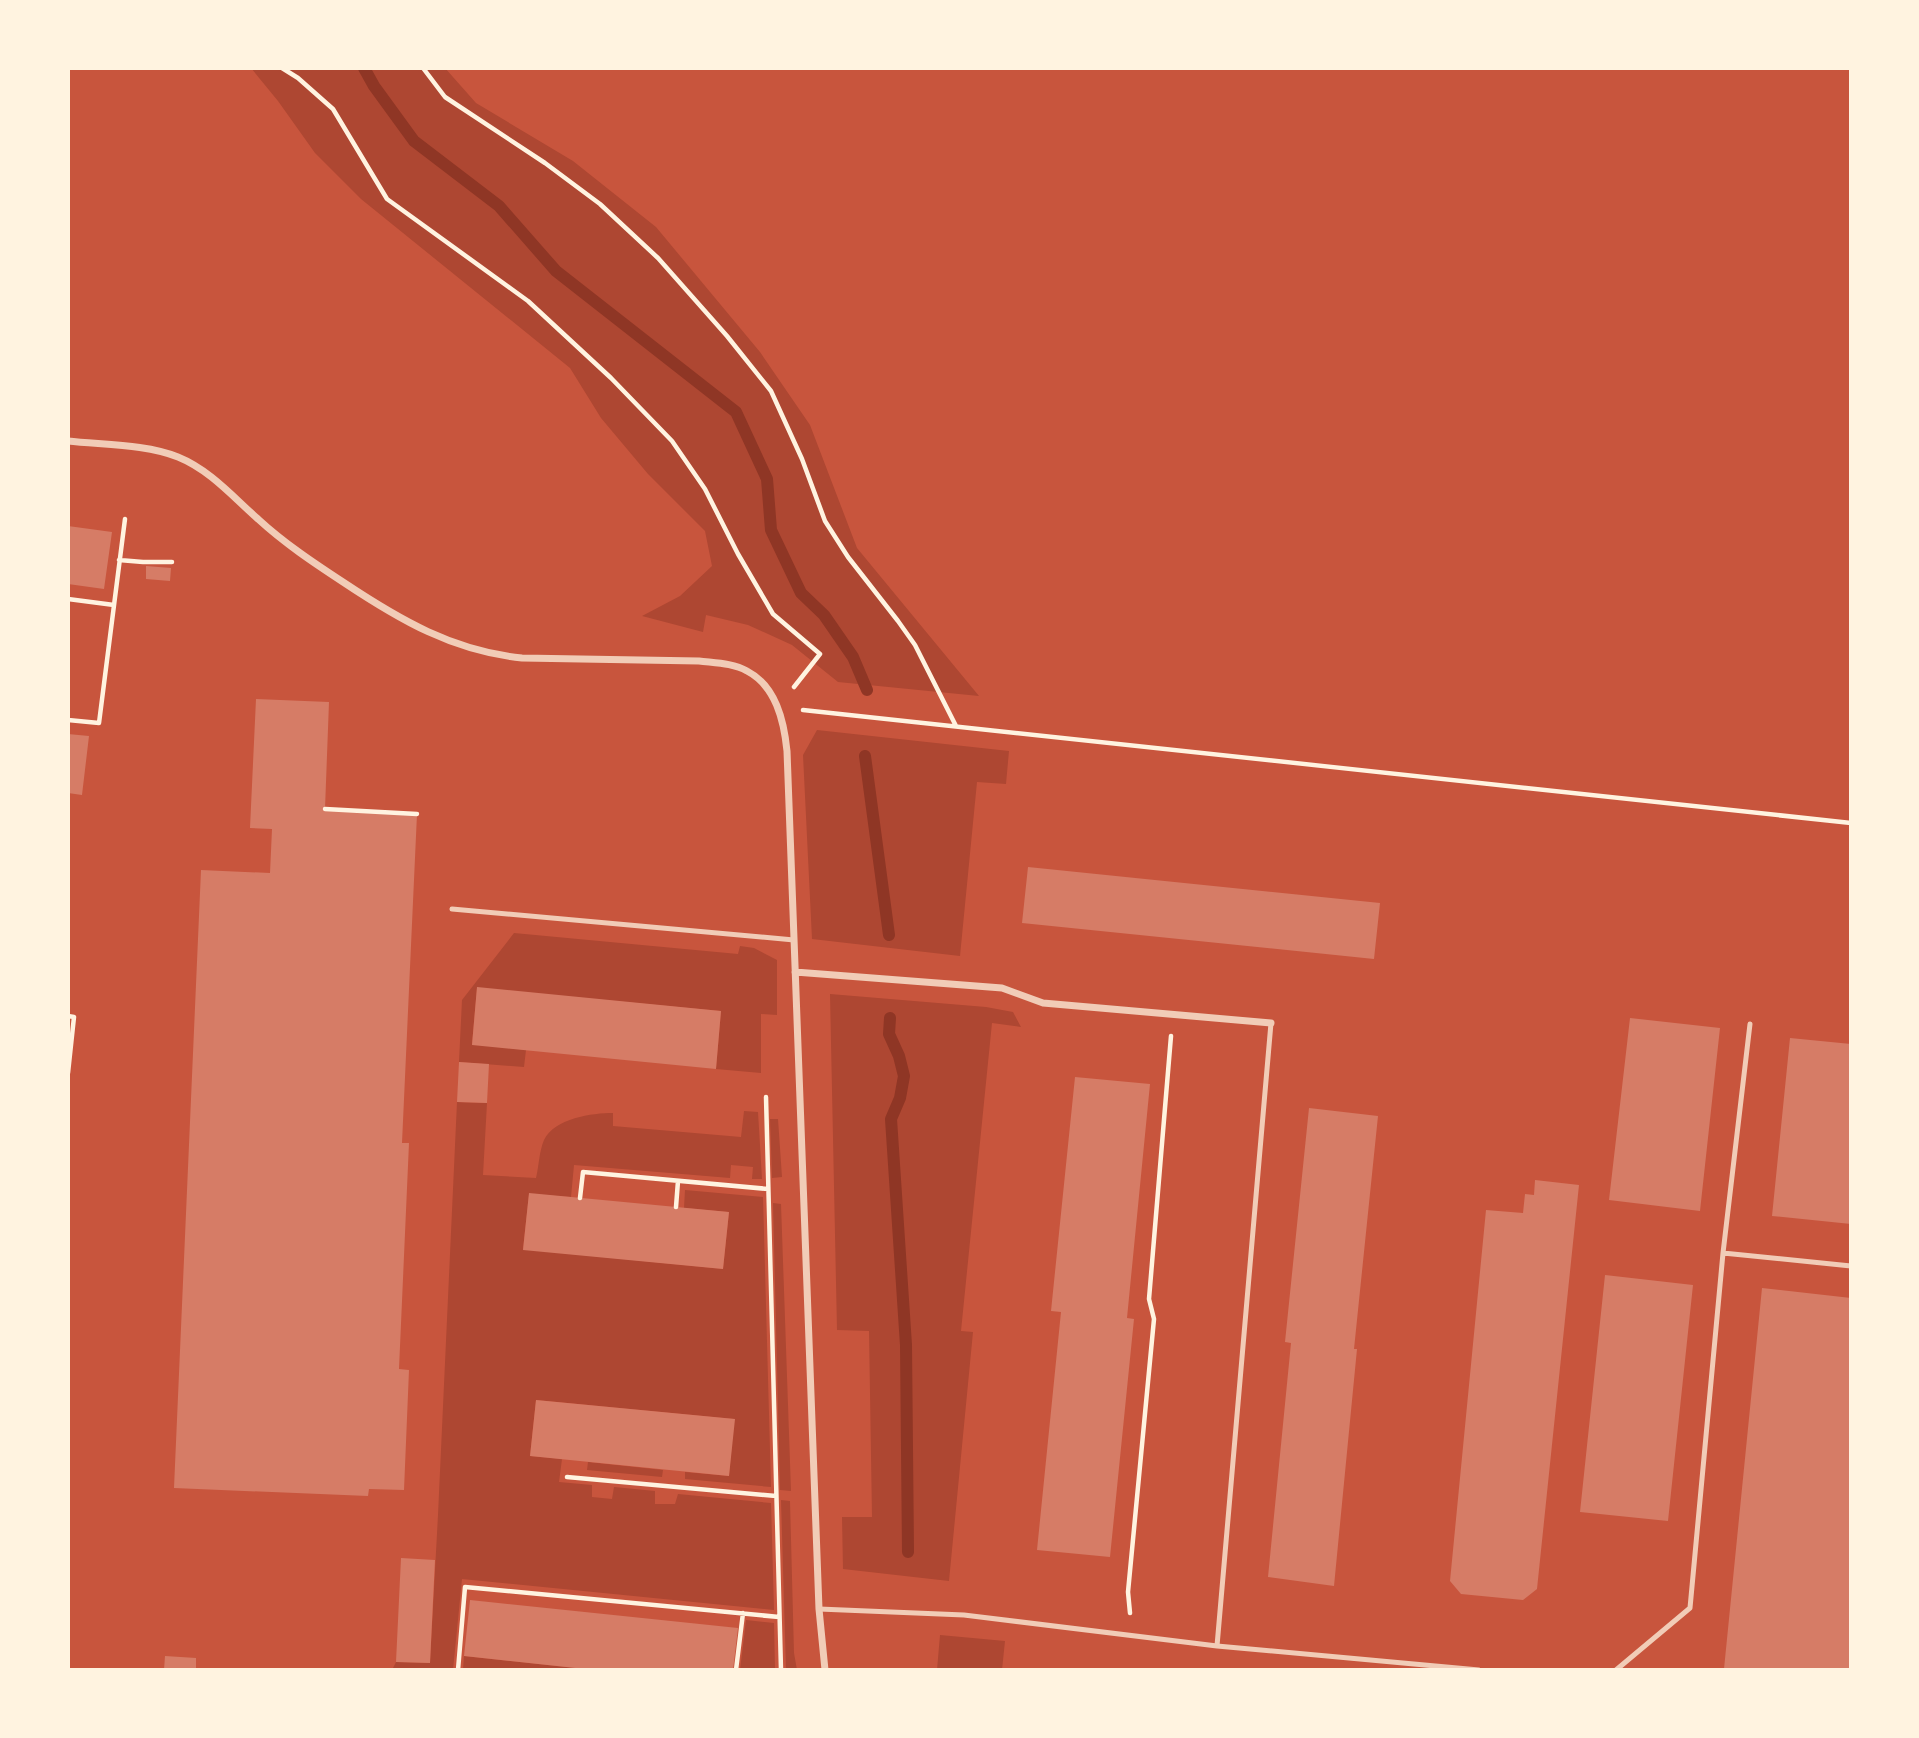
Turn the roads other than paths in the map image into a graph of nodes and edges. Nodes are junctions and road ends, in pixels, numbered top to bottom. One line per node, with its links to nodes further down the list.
1 (68, 441): 3 (street)
2 (452, 909): 3 (lane)
3 (794, 940): 4 (street)
4 (795, 972): 5 (street); 9 (street)
5 (1271, 1023): 10 (lane)
6 (1750, 1024): 7 (lane)
7 (1723, 1253): 8 (lane); 13 (lane)
8 (1851, 1266)
9 (819, 1609): 10 (lane); 11 (street)
10 (1217, 1646): 12 (lane)
11 (825, 1670)
12 (1479, 1670)
13 (1616, 1670)

